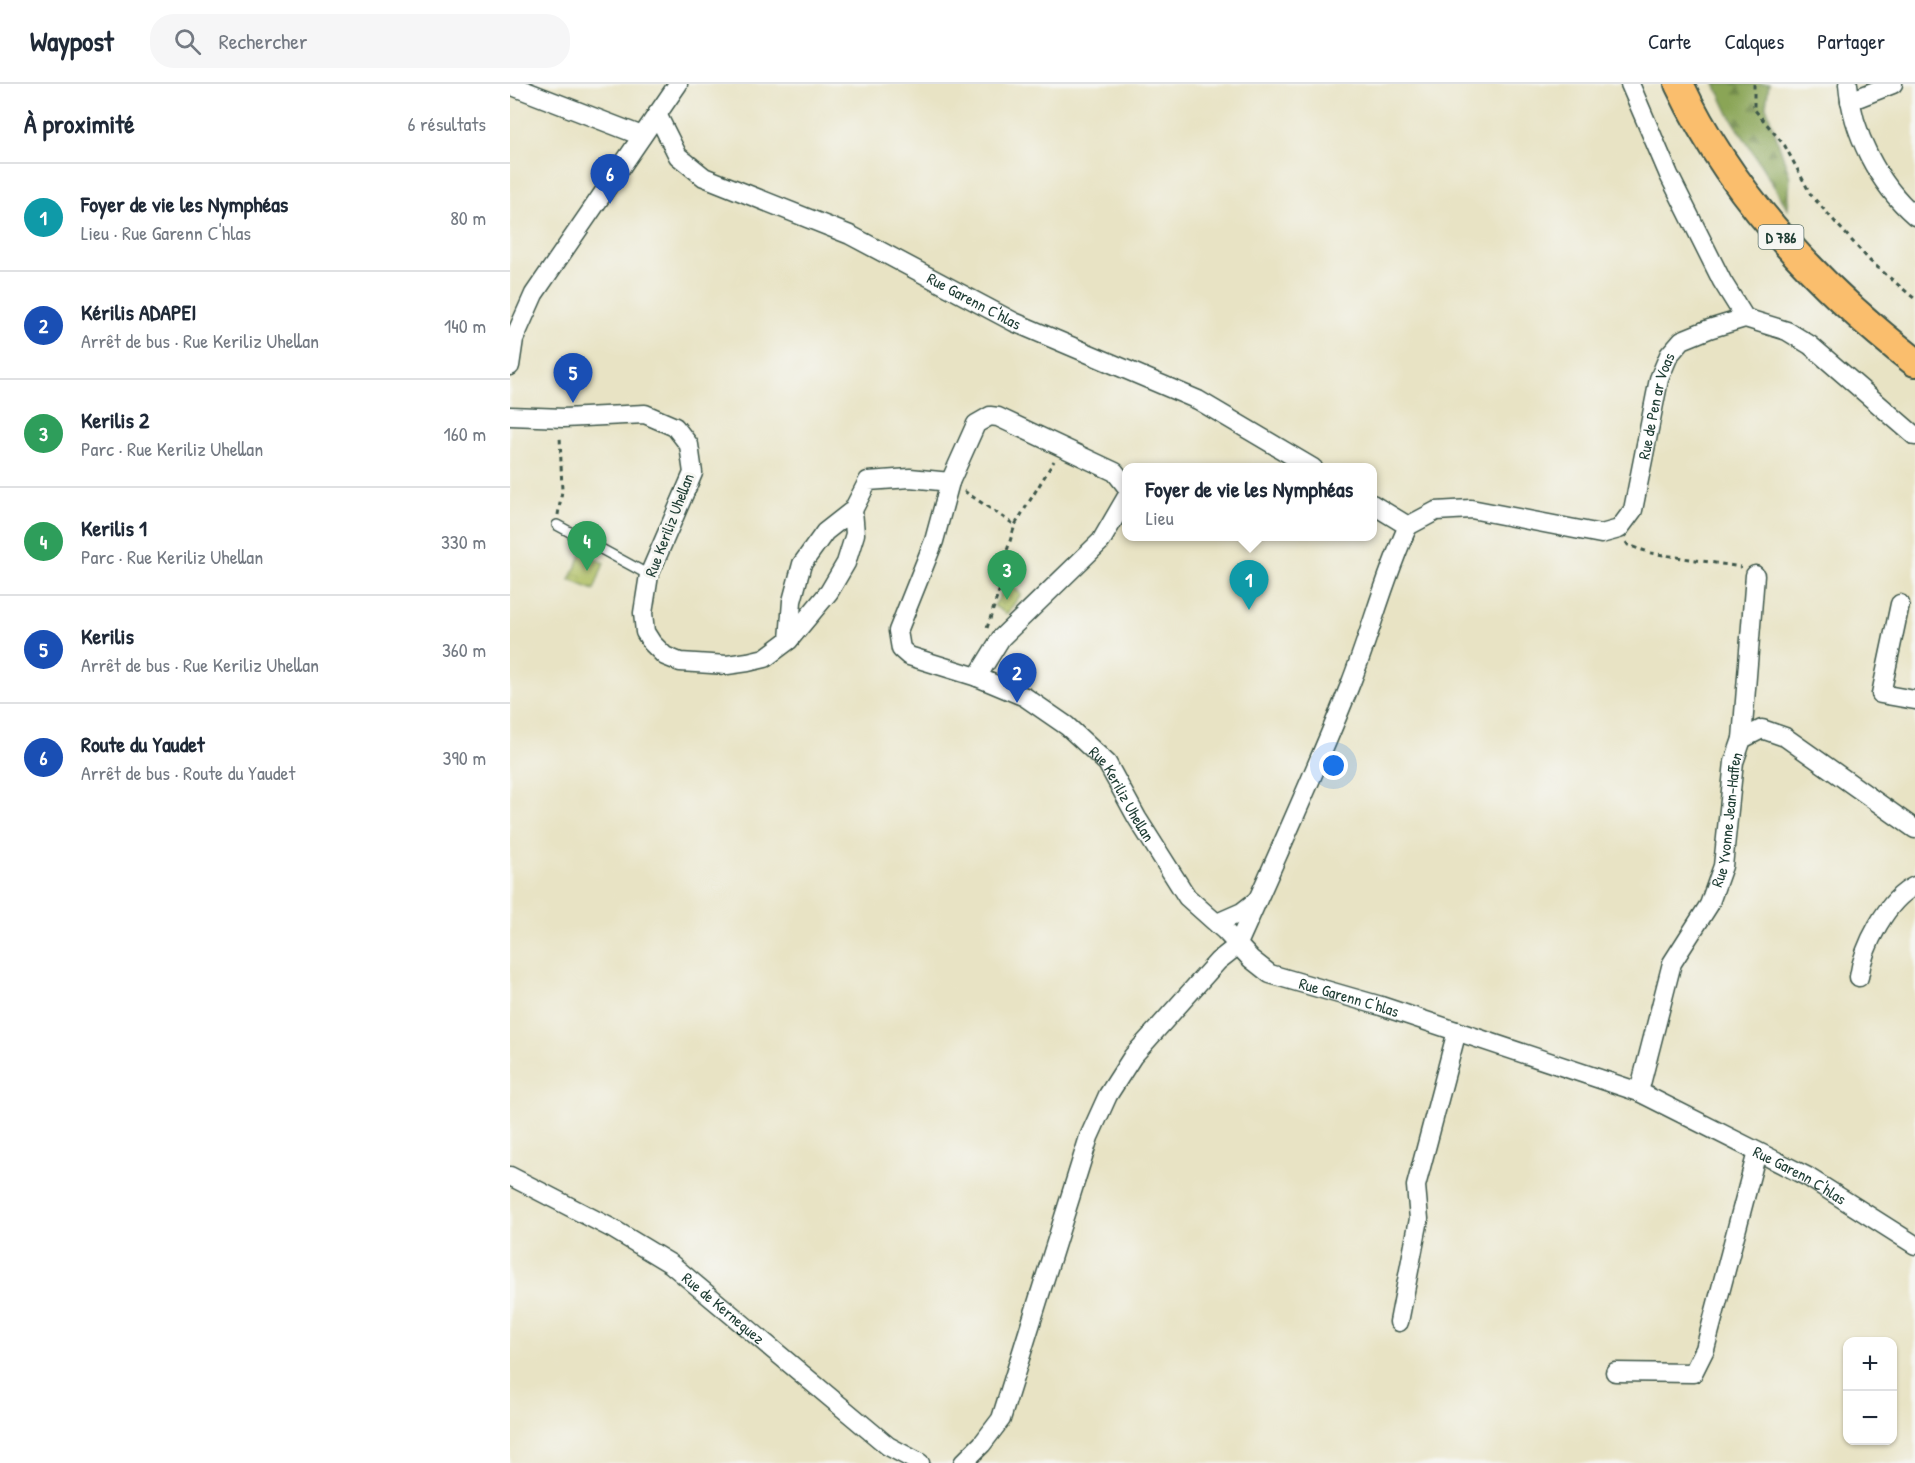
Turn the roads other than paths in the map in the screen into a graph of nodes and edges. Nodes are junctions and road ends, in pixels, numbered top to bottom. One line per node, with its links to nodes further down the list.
1 (678, 84): 7 (street)
2 (1630, 84): 10 (street)
3 (1679, 84): 11 (main road, D 786)
4 (1893, 84): 6 (street)
5 (510, 85): 8 (street)
6 (1849, 93): 9 (street)
7 (657, 114): 8 (street); 15 (street, Rue Garenn C'hlas)
8 (642, 136): 12 (street)
9 (1915, 216)
10 (1745, 318): 14 (street); 22 (street, Rue de Pen ar Voas)
11 (1915, 363)
12 (510, 366)
13 (510, 416): 24 (street, Rue Keriliz Uhellan)
14 (1915, 436)
15 (1304, 463)
16 (1122, 481): 17 (street, Rue Keriliz Uhellan)
17 (950, 482): 20 (street, Rue Keriliz Uhellan); 27 (street, Rue Keriliz Uhellan)
18 (1122, 505): 27 (street)
19 (1377, 507): 22 (street)
20 (853, 510): 26 (street, Rue Keriliz Uhellan); 26 (street, Rue Keriliz Uhellan)
21 (557, 525): 24 (lane)
22 (1408, 526): 32 (street)
23 (1755, 574): 29 (street)
24 (649, 575): 26 (street, Rue Keriliz Uhellan)
25 (1900, 604): 28 (street)
26 (789, 640)
27 (977, 677): 33 (street, Rue Keriliz Uhellan)
28 (1915, 700)
29 (1742, 739): 30 (street, Rue Yvonne Jean-Haffen); 37 (street, Rue Yvonne Jean-Haffen)
30 (1915, 829)
31 (1915, 886): 35 (street)
32 (1258, 900): 33 (street); 34 (street)
33 (1216, 923): 34 (street, Rue Keriliz Uhellan)
34 (1237, 946): 36 (street, Rue Garenn C'hlas); 44 (street)
35 (1859, 977)
36 (1457, 1031): 37 (street, Rue Garenn C'hlas); 41 (street)
37 (1639, 1092): 38 (street, Rue Garenn C'hlas)
38 (1757, 1152): 40 (street, Rue Garenn C'hlas); 42 (street)
39 (510, 1176): 43 (street, Rue de Kerneguez)
40 (1915, 1245)
41 (1399, 1322)
42 (1615, 1372)
43 (920, 1463)
44 (963, 1463)

